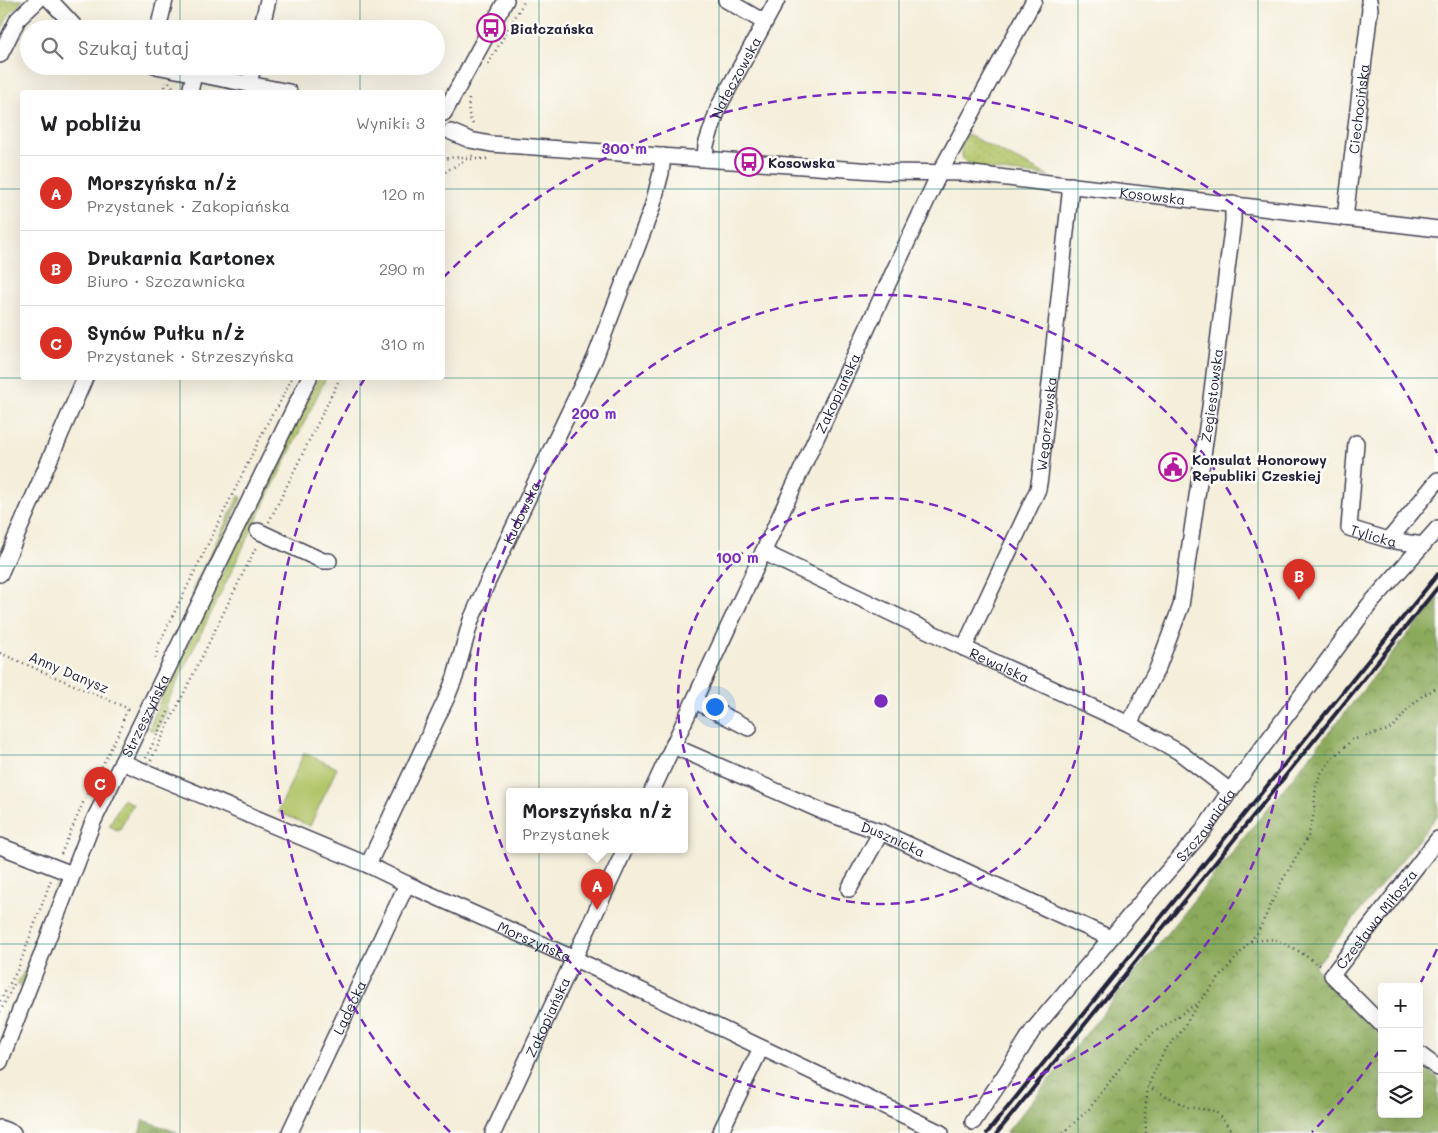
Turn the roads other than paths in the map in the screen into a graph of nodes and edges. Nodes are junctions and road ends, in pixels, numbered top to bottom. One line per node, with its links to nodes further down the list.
1 (48, 0): 9 (street); 13 (street)
2 (165, 0): 10 (street)
3 (268, 0): 11 (street)
4 (506, 0): 20 (street)
5 (726, 0): 12 (street)
6 (777, 0): 12 (street, Nałęczowska)
7 (1034, 0): 25 (street, Zakopiańska)
8 (1369, 0): 28 (street, Ciechocińska)
9 (68, 20)
10 (160, 20)
11 (263, 20)
12 (764, 22): 24 (street, Nałęczowska)
13 (0, 55)
14 (194, 75): 18 (street)
15 (199, 75): 17 (street)
16 (251, 75): 17 (street)
17 (249, 85): 19 (street)
18 (190, 90)
19 (278, 90)
20 (445, 108)
21 (445, 115): 22 (street)
22 (447, 137): 23 (street, Kosowska)
23 (663, 156): 24 (street, Kosowska); 53 (street, Kudowska)
24 (704, 159): 25 (street, Kosowska)
25 (939, 174): 26 (street, Kosowska); 38 (street, Zakopiańska)
26 (1072, 184): 27 (street, Kosowska); 41 (street, Węgorzewska)
27 (1233, 204): 28 (street, Kosowska); 43 (street, Żegiestowska)
28 (1345, 218): 29 (street, Kosowska)
29 (1438, 229)
30 (84, 380): 40 (street)
31 (308, 380): 46 (street, Strzeszyńska)
32 (1356, 443): 36 (street, Tylicka)
33 (1438, 480): 36 (street)
34 (1438, 528): 37 (street, Szczawnicka)
35 (260, 532): 39 (street)
36 (1389, 540): 37 (street, Tylicka)
37 (1423, 545): 48 (street, Szczawnicka)
38 (763, 552): 41 (street, Rewalska); 42 (street, Zakopiańska)
39 (329, 561)
40 (0, 574)
41 (964, 648): 43 (street, Rewalska)
42 (695, 701): 44 (street); 45 (street, Zakopiańska)
43 (1129, 724): 48 (street, Rewalska)
44 (749, 728)
45 (673, 746): 47 (street, Zakopiańska); 49 (street, Dusznicka)
46 (122, 762): 53 (street, Morszyńska); 54 (street, Strzeszyńska)
47 (653, 788)
48 (1230, 791): 57 (street, Szczawnicka)
49 (882, 832): 56 (street); 57 (street, Dusznicka)
50 (1438, 839): 59 (street, Czesława Miłosza)
51 (0, 846): 54 (street)
52 (624, 853): 58 (street, Zakopiańska)
53 (368, 864): 55 (street, Morszyńska)
54 (72, 874): 62 (street, Strzeszyńska)
55 (407, 884): 58 (street, Morszyńska); 66 (street, Lądecka)
56 (849, 890)
57 (1110, 938): 64 (street, Szczawnicka)
58 (574, 959): 60 (street, Morszyńska); 68 (street, Zakopiańska)
59 (1378, 1021)
60 (761, 1048): 69 (street); 70 (street, Morszyńska)
61 (1423, 1057): 63 (street)
62 (0, 1062)
63 (1438, 1068)
64 (973, 1122)
65 (0, 1128): 67 (street)
66 (290, 1132)
67 (14, 1133)
68 (493, 1133)
69 (720, 1133)
70 (941, 1133)

